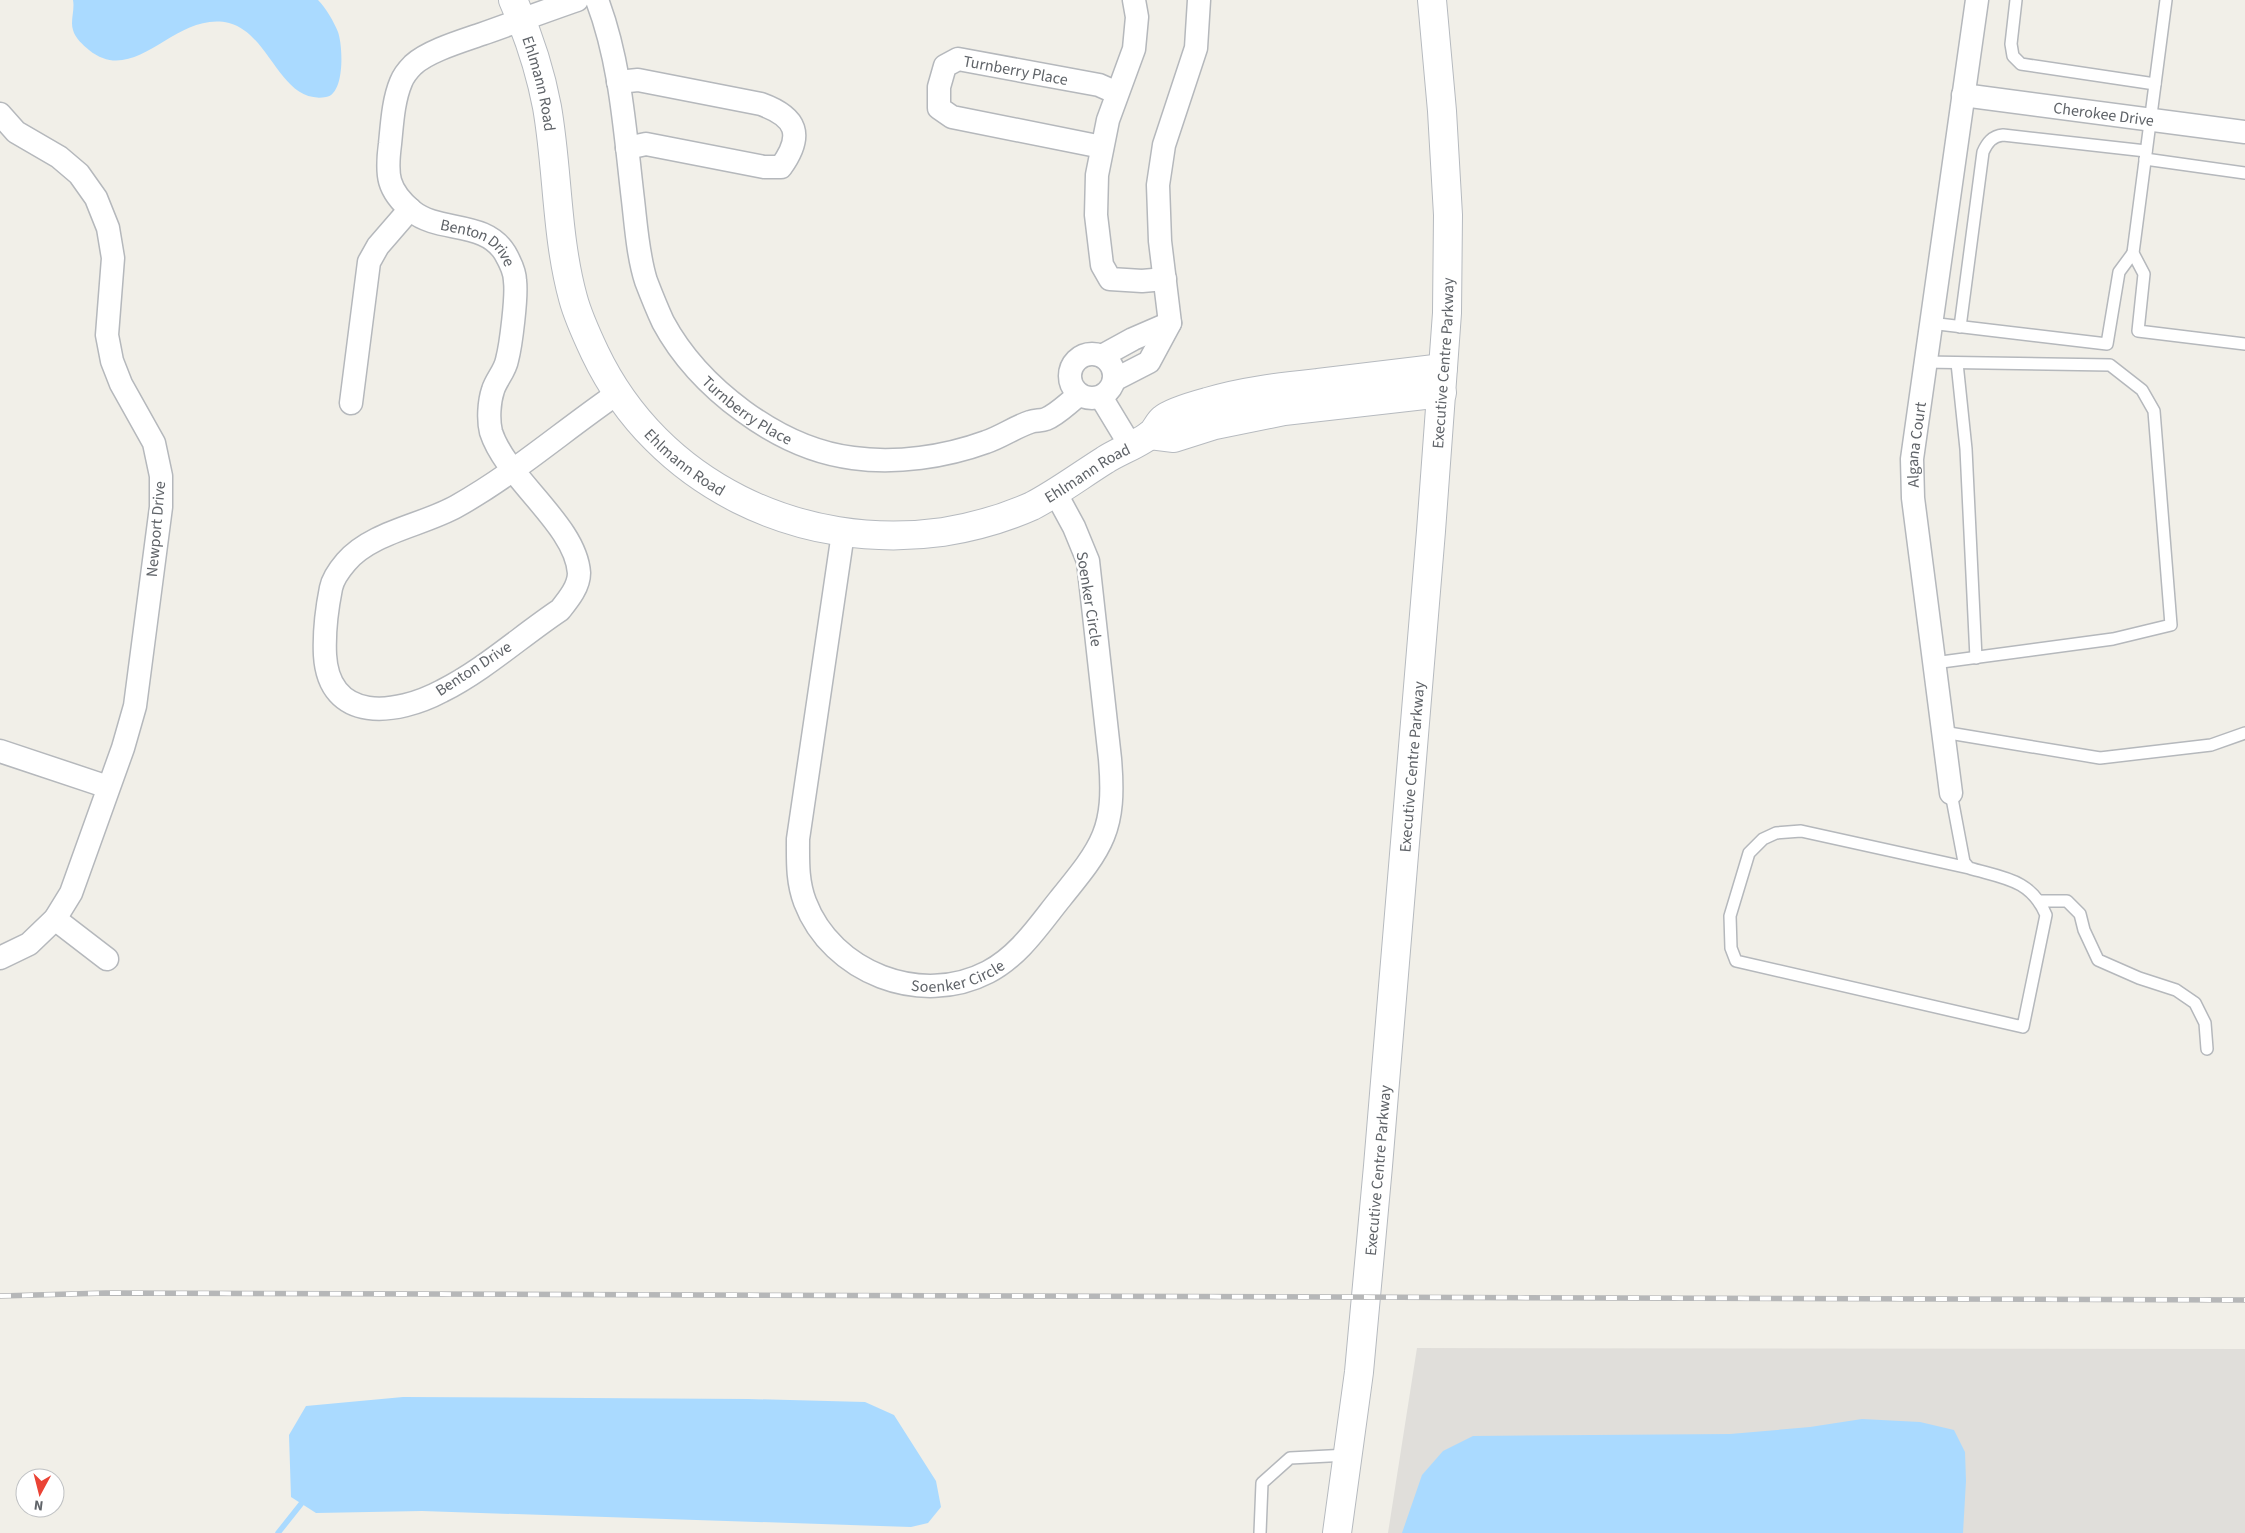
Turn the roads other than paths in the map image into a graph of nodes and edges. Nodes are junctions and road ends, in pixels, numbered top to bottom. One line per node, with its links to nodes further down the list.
1 (577, 0): 9 (street)
2 (597, 0): 10 (street, Turnberry Place)
3 (1134, 0): 12 (street)
4 (1199, 0): 23 (street)
5 (1432, 0): 33 (street, Executive Centre Parkway)
6 (1976, 0): 13 (street, Algana Court)
7 (2016, 0): 11 (lane)
8 (2166, 0): 11 (lane)
9 (517, 9): 21 (street, Benton Drive); 35 (street, Ehlmann Road)
10 (618, 82): 17 (street, Turnberry Place); 17 (street)
11 (2155, 84): 15 (lane)
12 (1117, 94): 18 (street); 18 (street, Turnberry Place)
13 (1963, 95): 15 (street, Cherokee Drive); 25 (street, Algana Court)
14 (0, 114): 46 (street, Newport Drive)
15 (2150, 120): 16 (street, Cherokee Drive); 19 (lane)
16 (2245, 132)
17 (627, 148): 34 (street, Turnberry Place)
18 (1102, 148): 23 (street)
19 (2145, 155): 20 (lane); 22 (lane); 26 (lane)
20 (2245, 173)
21 (410, 209): 36 (street); 38 (street, Benton Drive)
22 (2133, 253): 27 (lane); 28 (lane)
23 (1165, 279): 24 (street)
24 (1170, 323): 32 (street); 32 (street)
25 (1930, 323): 26 (lane); 29 (street, Algana Court)
26 (1960, 327): 27 (lane)
27 (2107, 344): 31 (lane)
28 (2245, 344)
29 (1924, 362): 30 (lane); 42 (street, Algana Court)
30 (1957, 363): 31 (lane); 41 (lane)
31 (2110, 365): 41 (lane)
32 (1107, 375): 34 (street); 34 (street); 37 (street)
33 (1442, 380): 37 (street, Ehlmann Road); 54 (street, Executive Centre Parkway)
34 (1075, 389)
35 (618, 393): 38 (street, Benton Drive); 40 (street, Ehlmann Road)
36 (351, 403)
37 (1140, 440): 39 (street, Ehlmann Road)
38 (513, 469): 38 (street, Benton Drive)
39 (1055, 492): 40 (street, Ehlmann Road); 40 (street, Soenker Circle)
40 (843, 533)
41 (1976, 658): 42 (lane)
42 (1934, 664): 43 (street, Algana Court)
43 (1943, 732): 44 (lane); 47 (street, Algana Court)
44 (2245, 732)
45 (0, 751): 46 (street)
46 (108, 787): 50 (street, Newport Drive)
47 (1951, 793): 48 (lane)
48 (1969, 868): 49 (lane); 49 (lane)
49 (2040, 901): 53 (lane)
50 (55, 919): 51 (street, Newport Drive); 52 (street)
51 (0, 958)
52 (107, 959)
53 (2207, 1050)
54 (1348, 1455): 55 (lane); 56 (street, Executive Centre Parkway)
55 (1260, 1533)
56 (1338, 1533)

